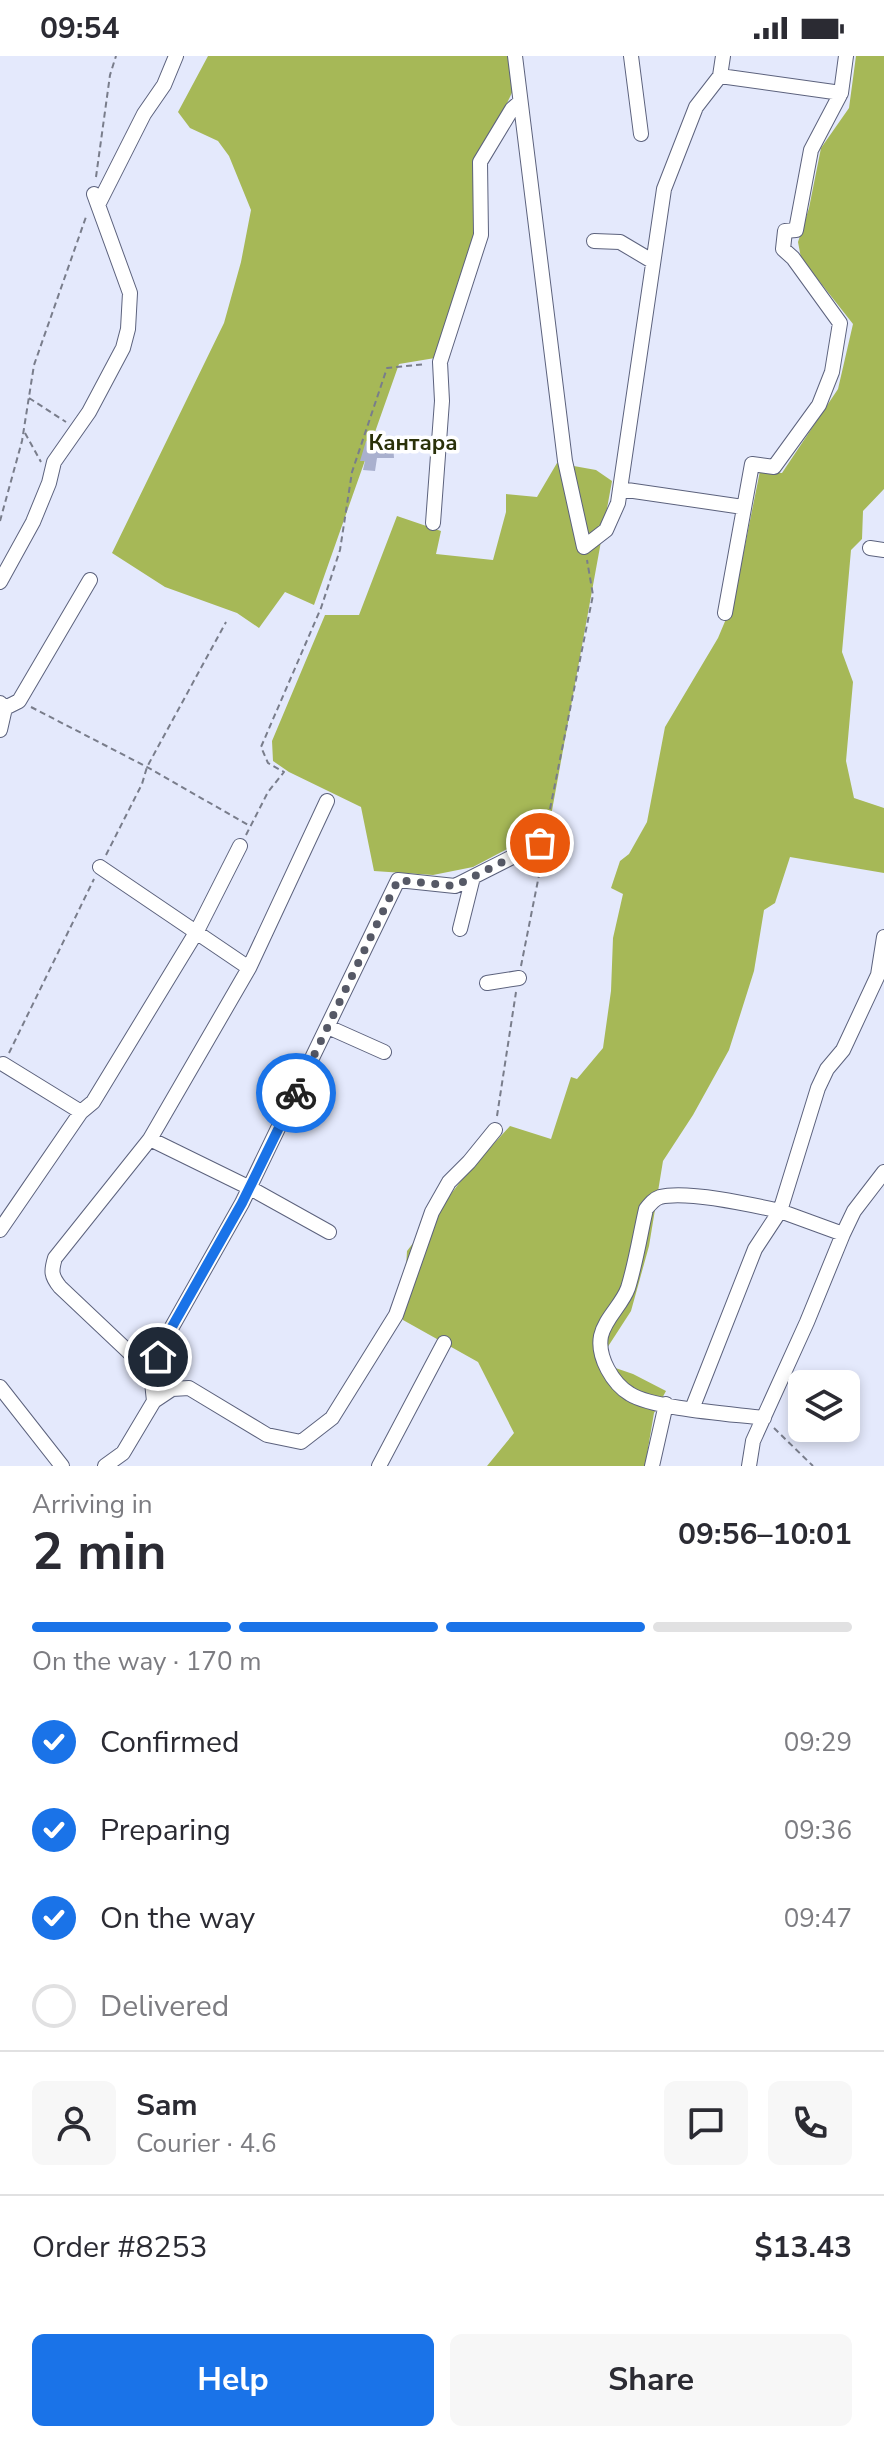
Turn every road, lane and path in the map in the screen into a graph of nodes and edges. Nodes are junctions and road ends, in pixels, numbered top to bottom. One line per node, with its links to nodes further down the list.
1 (116, 56): 11 (path)
2 (176, 56): 11 (street)
3 (515, 56): 9 (street)
4 (631, 56): 10 (street)
5 (723, 56): 7 (street)
6 (846, 56): 8 (street)
7 (720, 76): 8 (street); 13 (street)
8 (841, 93): 20 (street)
9 (520, 102): 14 (street); 19 (street)
10 (641, 134)
11 (96, 200): 15 (path); 17 (street)
12 (594, 241): 13 (street)
13 (652, 261): 19 (street)
14 (440, 362): 22 (street); 32 (path)
15 (29, 398): 16 (path); 17 (path)
16 (24, 432): 18 (path); 21 (path)
17 (72, 436): 18 (street)
18 (52, 468): 24 (street)
19 (620, 489): 20 (street)
20 (743, 507): 25 (street)
21 (0, 521)
22 (433, 523)
23 (90, 580): 27 (street)
24 (0, 582)
25 (725, 613)
26 (226, 622): 29 (path)
27 (8, 704): 28 (street); 29 (path)
28 (0, 730)
29 (147, 767): 32 (path); 34 (path)
30 (327, 801): 39 (street)
31 (547, 822): 35 (street)
32 (250, 826): 33 (path)
33 (240, 846): 37 (street)
34 (100, 867): 37 (street); 45 (path)
35 (473, 877): 36 (street); 43 (street)
36 (460, 929)
37 (197, 931): 39 (street); 46 (street)
38 (884, 937): 40 (street)
39 (249, 968): 48 (street)
40 (881, 977): 51 (street)
41 (519, 978): 42 (street)
42 (487, 983)
43 (328, 1027): 44 (street); 50 (street)
44 (384, 1052)
45 (3, 1064): 46 (street)
46 (81, 1112): 52 (street)
47 (495, 1130): 58 (street)
48 (150, 1139): 50 (street); 56 (street)
49 (884, 1172): 54 (street)
50 (250, 1188): 53 (street); 56 (street)
51 (780, 1211): 54 (street); 59 (street); 60 (street)
52 (0, 1230)
53 (329, 1232)
54 (843, 1234): 61 (street)
55 (444, 1343): 64 (street)
56 (151, 1373): 58 (street)
57 (0, 1387): 62 (street)
58 (154, 1401): 63 (street)
59 (666, 1404): 60 (street); 65 (street)
60 (692, 1409): 61 (street)
61 (764, 1418): 66 (street); 67 (path)
62 (62, 1466)
63 (105, 1466)
64 (379, 1466)
65 (652, 1466)
66 (749, 1466)
67 (813, 1466)

